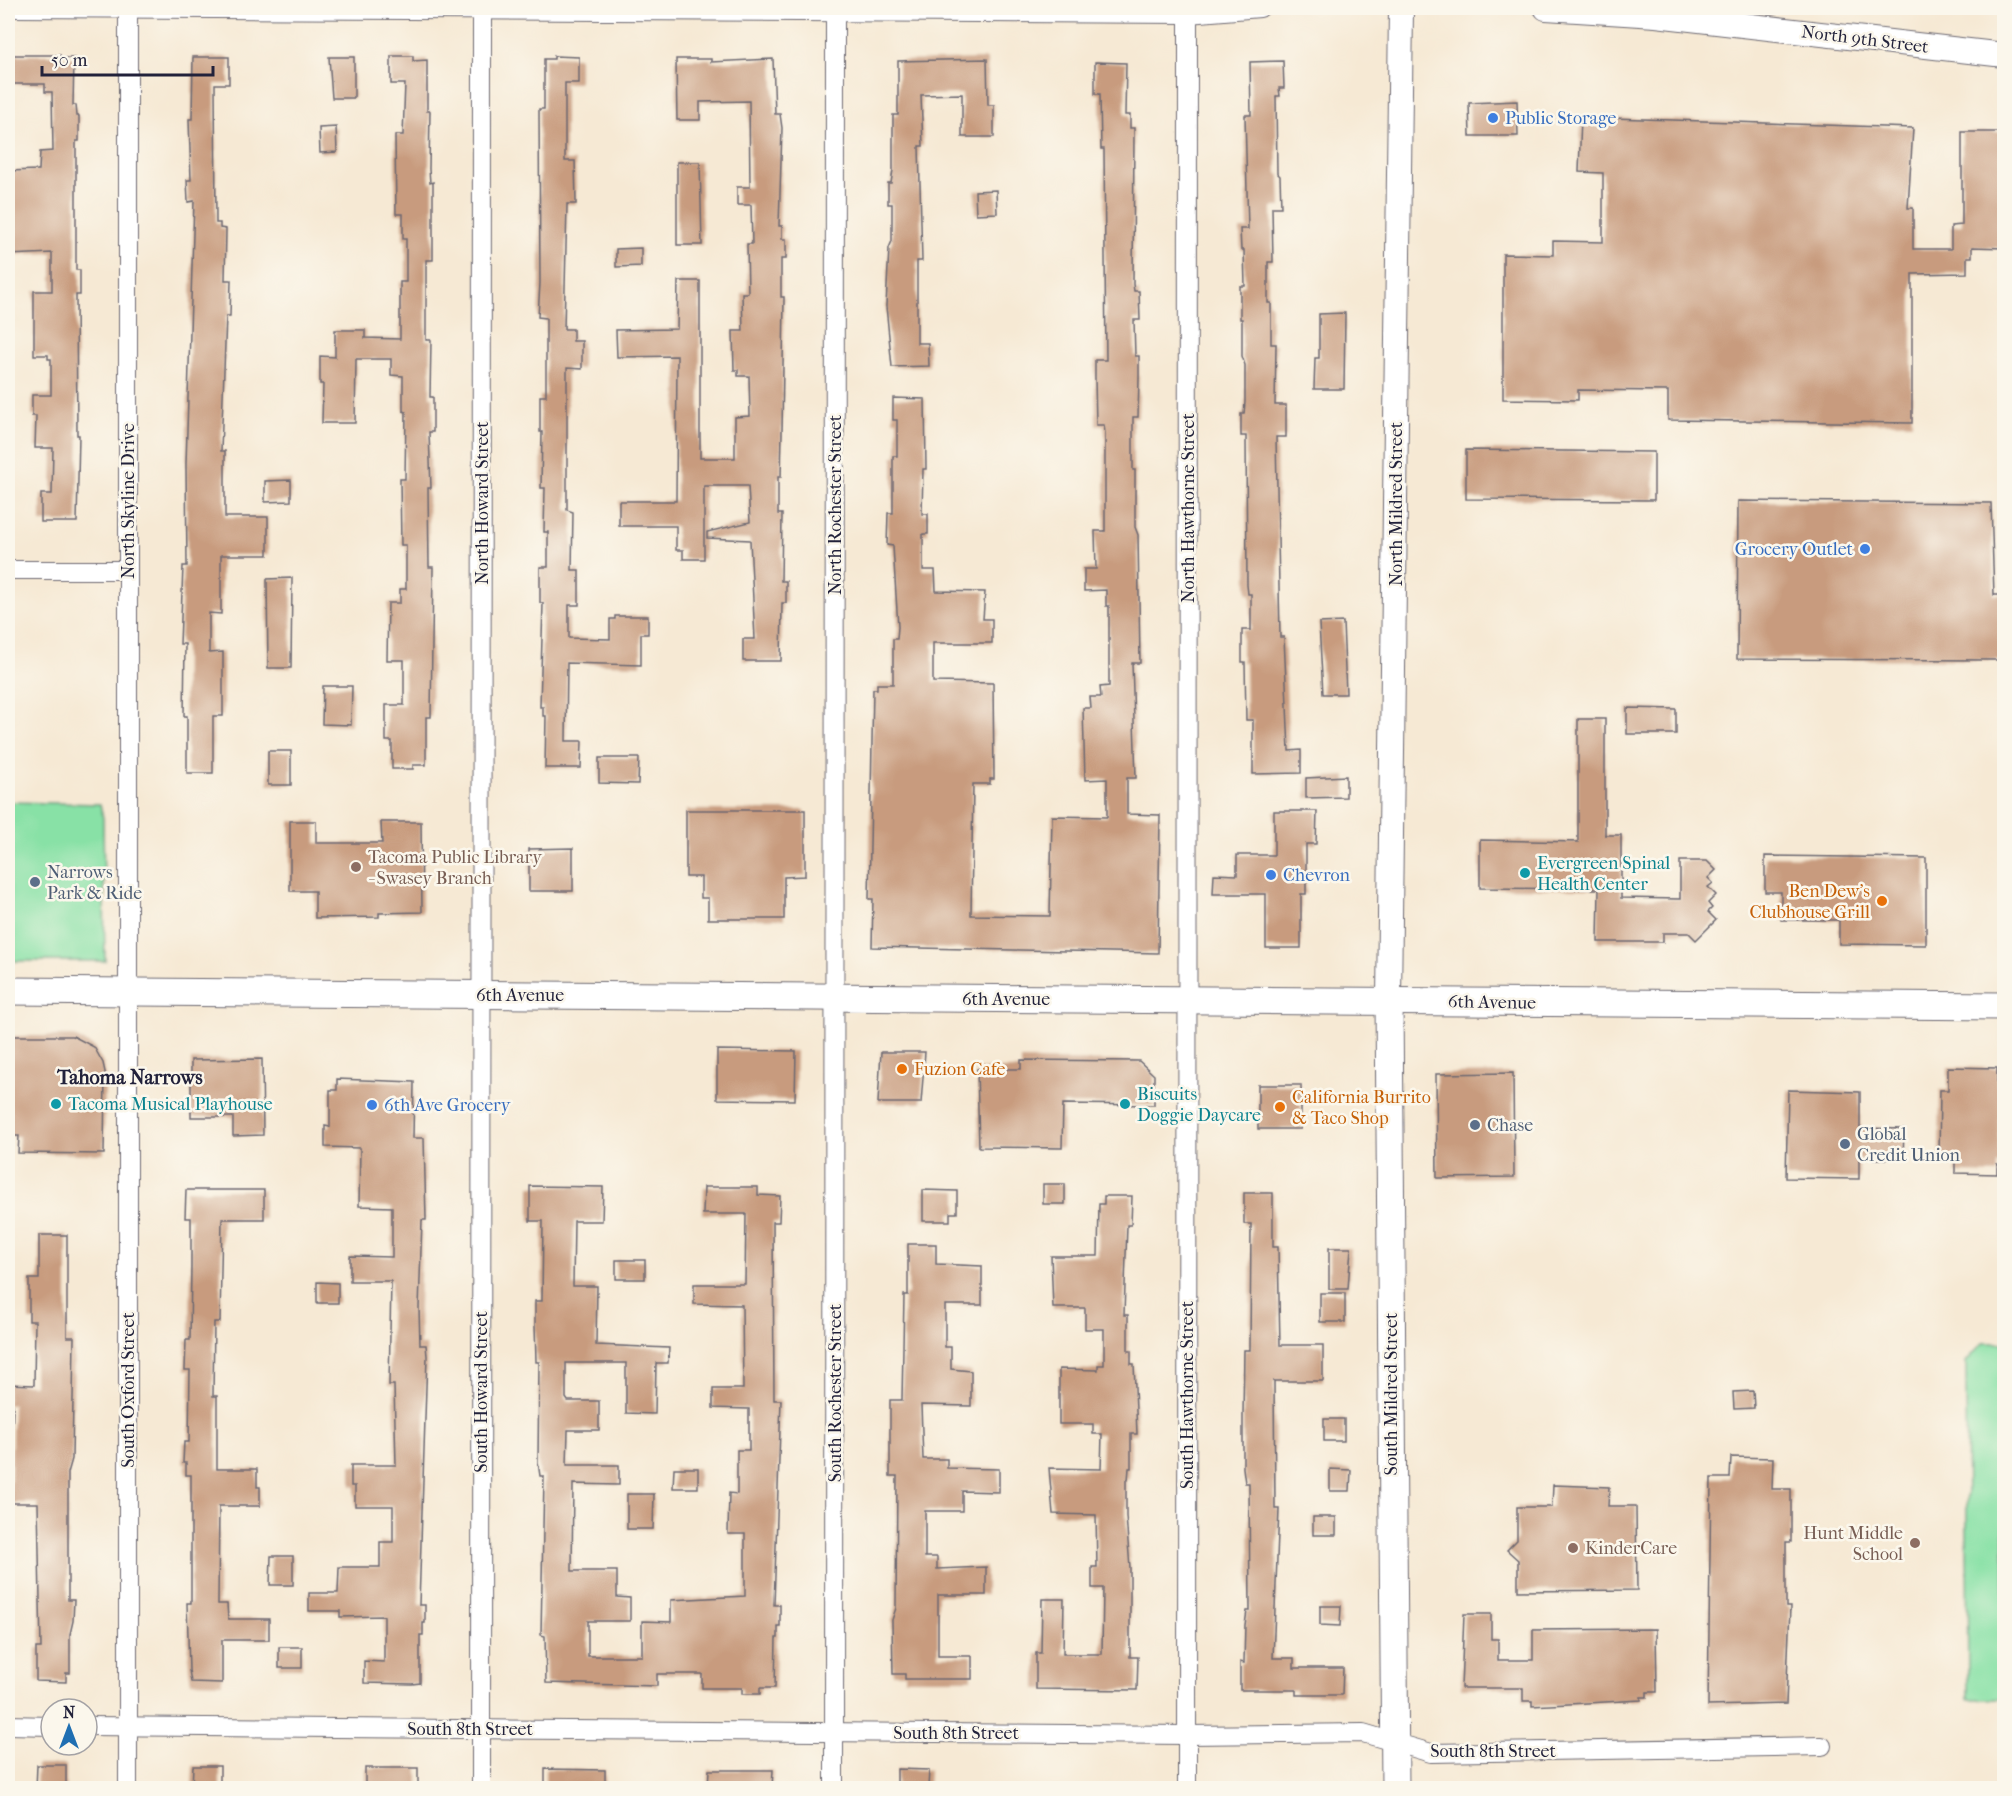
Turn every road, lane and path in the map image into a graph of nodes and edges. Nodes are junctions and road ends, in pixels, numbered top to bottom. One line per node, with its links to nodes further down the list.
1 (12, 8): 5 (street)
2 (1260, 8): 8 (street)
3 (1401, 8): 16 (street, North Mildred Street)
4 (1546, 8): 9 (street, North 9th Street)
5 (128, 10): 6 (street); 11 (street, North Skyline Drive)
6 (482, 11): 7 (street); 14 (street, North Howard Street)
7 (835, 13): 8 (street); 15 (street, North Rochester Street)
8 (1188, 14): 17 (street, North Hawthorne Street)
9 (2004, 55)
10 (8, 570): 11 (street)
11 (128, 570): 13 (street, North Skyline Drive)
12 (8, 991): 13 (main road, 6th Avenue)
13 (129, 992): 14 (main road, 6th Avenue); 22 (street, South Oxford Street)
14 (481, 995): 15 (main road, 6th Avenue); 23 (street, South Howard Street)
15 (834, 998): 17 (main road, 6th Avenue); 24 (street, South Rochester Street)
16 (1389, 1000): 17 (main road, 6th Avenue); 18 (main road, 6th Avenue); 26 (main road, South Mildred Street)
17 (1187, 1001): 25 (street, South Hawthorne Street)
18 (2004, 1006)
19 (8, 1725): 20 (street)
20 (39, 1726)
21 (99, 1726): 22 (street, South 8th Street)
22 (128, 1726): 23 (street, South 8th Street); 28 (street, South Oxford Street)
23 (481, 1729): 24 (street, South 8th Street); 29 (street, South Howard Street)
24 (834, 1732): 25 (street, South 8th Street); 30 (street, South Rochester Street)
25 (1187, 1735): 26 (street, South 8th Street); 31 (street, South Hawthorne Street)
26 (1394, 1744): 27 (street, South 8th Street); 32 (main road, South Mildred Street)
27 (1822, 1746)
28 (128, 1788)
29 (481, 1788)
30 (834, 1788)
31 (1187, 1788)
32 (1395, 1788)

